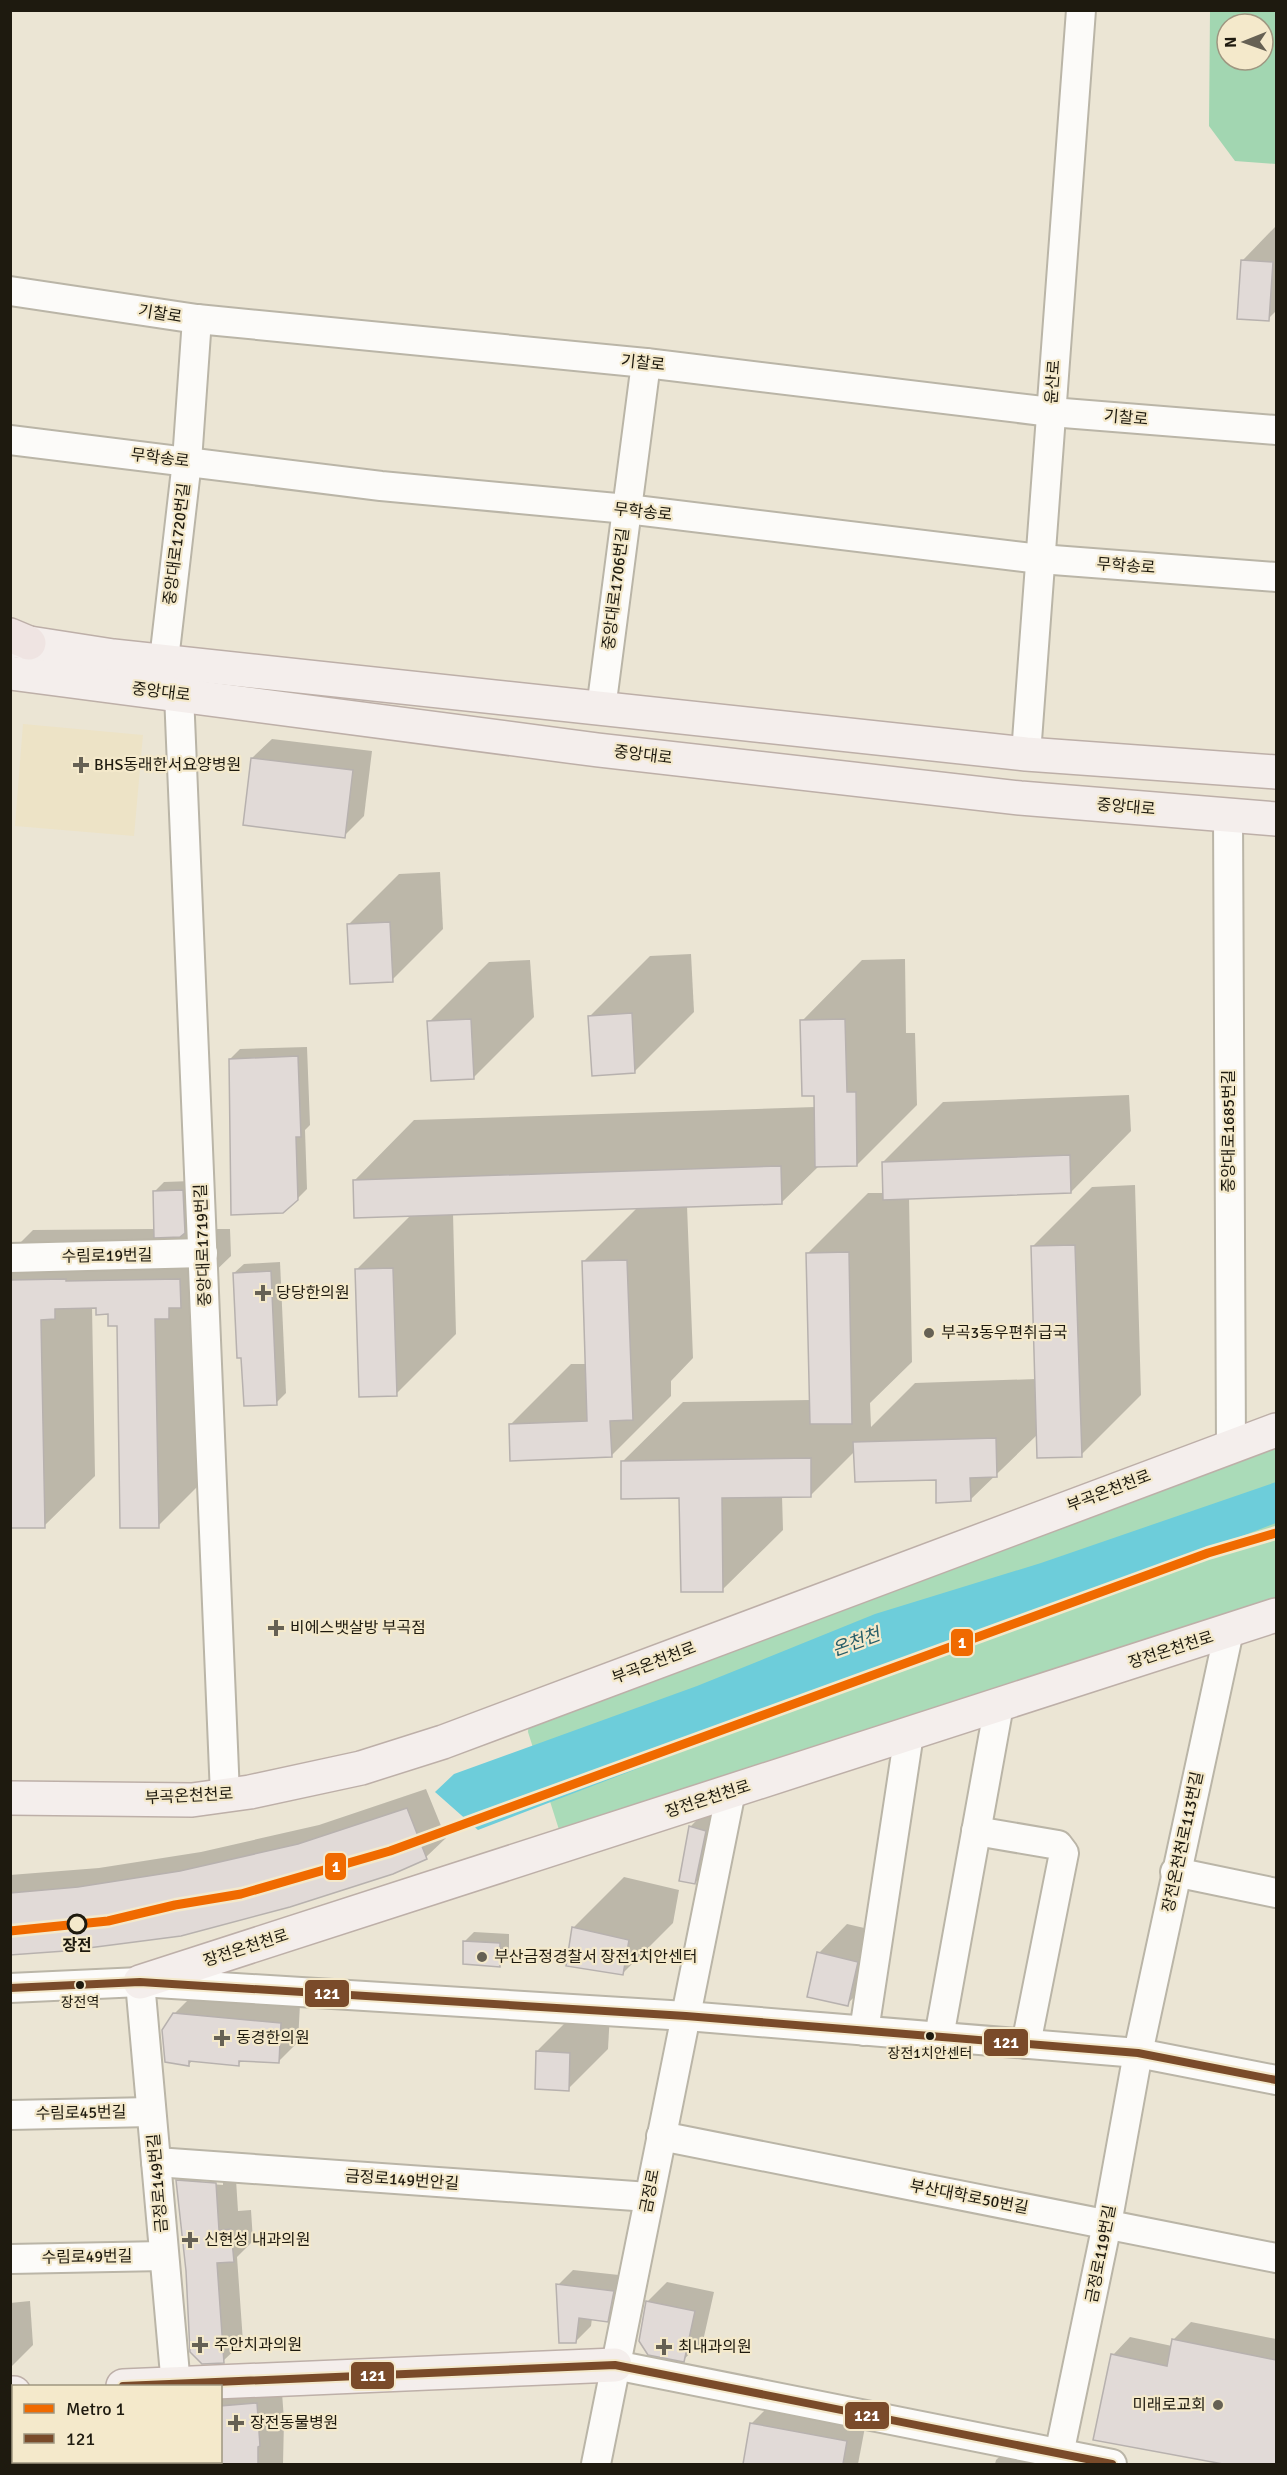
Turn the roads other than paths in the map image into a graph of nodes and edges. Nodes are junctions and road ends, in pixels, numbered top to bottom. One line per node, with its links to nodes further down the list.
1 (1081, 10): 5 (street, 윤산로)
2 (10, 291): 3 (street, 기찰로)
3 (197, 320): 4 (street, 기찰로); 8 (street, 중앙대로1720번길)
4 (646, 363): 5 (street, 기찰로); 9 (street, 중앙대로1706번길)
5 (1051, 412): 6 (street, 기찰로); 10 (street, 윤산로)
6 (1276, 430)
7 (10, 440): 8 (street, 무학송로)
8 (187, 461): 9 (street, 무학송로); 13 (street, 중앙대로1720번길)
9 (627, 509): 10 (street, 무학송로); 16 (street, 중앙대로1706번길)
10 (1040, 559): 11 (street, 무학송로); 17 (street, 윤산로)
11 (1276, 578)
12 (17, 640): 13 (main road, 중앙대로)
13 (164, 660): 16 (main road, 중앙대로)
14 (10, 673): 15 (main road, 중앙대로)
15 (179, 694): 19 (main road, 중앙대로); 21 (street, 중앙대로1719번길)
16 (601, 709): 17 (main road, 중앙대로)
17 (1026, 754): 18 (main road, 중앙대로)
18 (1276, 772)
19 (1228, 816): 20 (main road, 중앙대로); 24 (street, 중앙대로1685번길)
20 (1276, 819)
21 (203, 1253): 22 (street, 수림로19번길); 30 (street, 중앙대로1719번길)
22 (10, 1258)
23 (1276, 1430): 24 (main road, 부곡온천천로)
24 (1231, 1446): 30 (main road, 부곡온천천로)
25 (1276, 1616): 26 (main road, 장전온천천로)
26 (1229, 1631): 27 (main road, 장전온천천로); 33 (street, 장전온천천로113번길)
27 (999, 1705): 28 (main road, 장전온천천로); 32 (street)
28 (909, 1734): 29 (main road, 장전온천천로); 38 (street)
29 (732, 1791): 35 (main road, 장전온천천로); 37 (street, 금정로)
30 (225, 1795): 31 (main road, 부곡온천천로)
31 (10, 1798)
32 (976, 1831): 39 (street); 40 (street)
33 (1175, 1872): 34 (street); 41 (street, 장전온천천로113번길)
34 (1276, 1893)
35 (140, 1982): 36 (street); 37 (street); 43 (street, 금정로149번길)
36 (10, 1988)
37 (686, 2016): 38 (street); 45 (street, 금정로)
38 (864, 2031): 39 (street)
39 (939, 2037): 40 (street)
40 (1026, 2044): 41 (street)
41 (1138, 2053): 42 (street); 48 (street, 금정로119번길)
42 (1276, 2080)
43 (151, 2112): 44 (street, 수림로45번길); 46 (street, 금정로149번길)
44 (10, 2115)
45 (661, 2136): 47 (street, 금정로); 48 (street, 부산대학로50번길)
46 (156, 2162): 47 (street, 금정로149번안길); 49 (street, 금정로149번길)
47 (649, 2197): 52 (street, 금정로)
48 (1107, 2224): 50 (street, 부산대학로50번길); 54 (street, 금정로119번길)
49 (164, 2256): 51 (street, 수림로49번길); 53 (street, 금정로149번길)
50 (1276, 2258)
51 (10, 2259)
52 (615, 2365): 53 (main road); 54 (street); 55 (street, 금정로)
53 (176, 2385)
54 (1059, 2459): 56 (street)
55 (596, 2464)
56 (1112, 2464)

